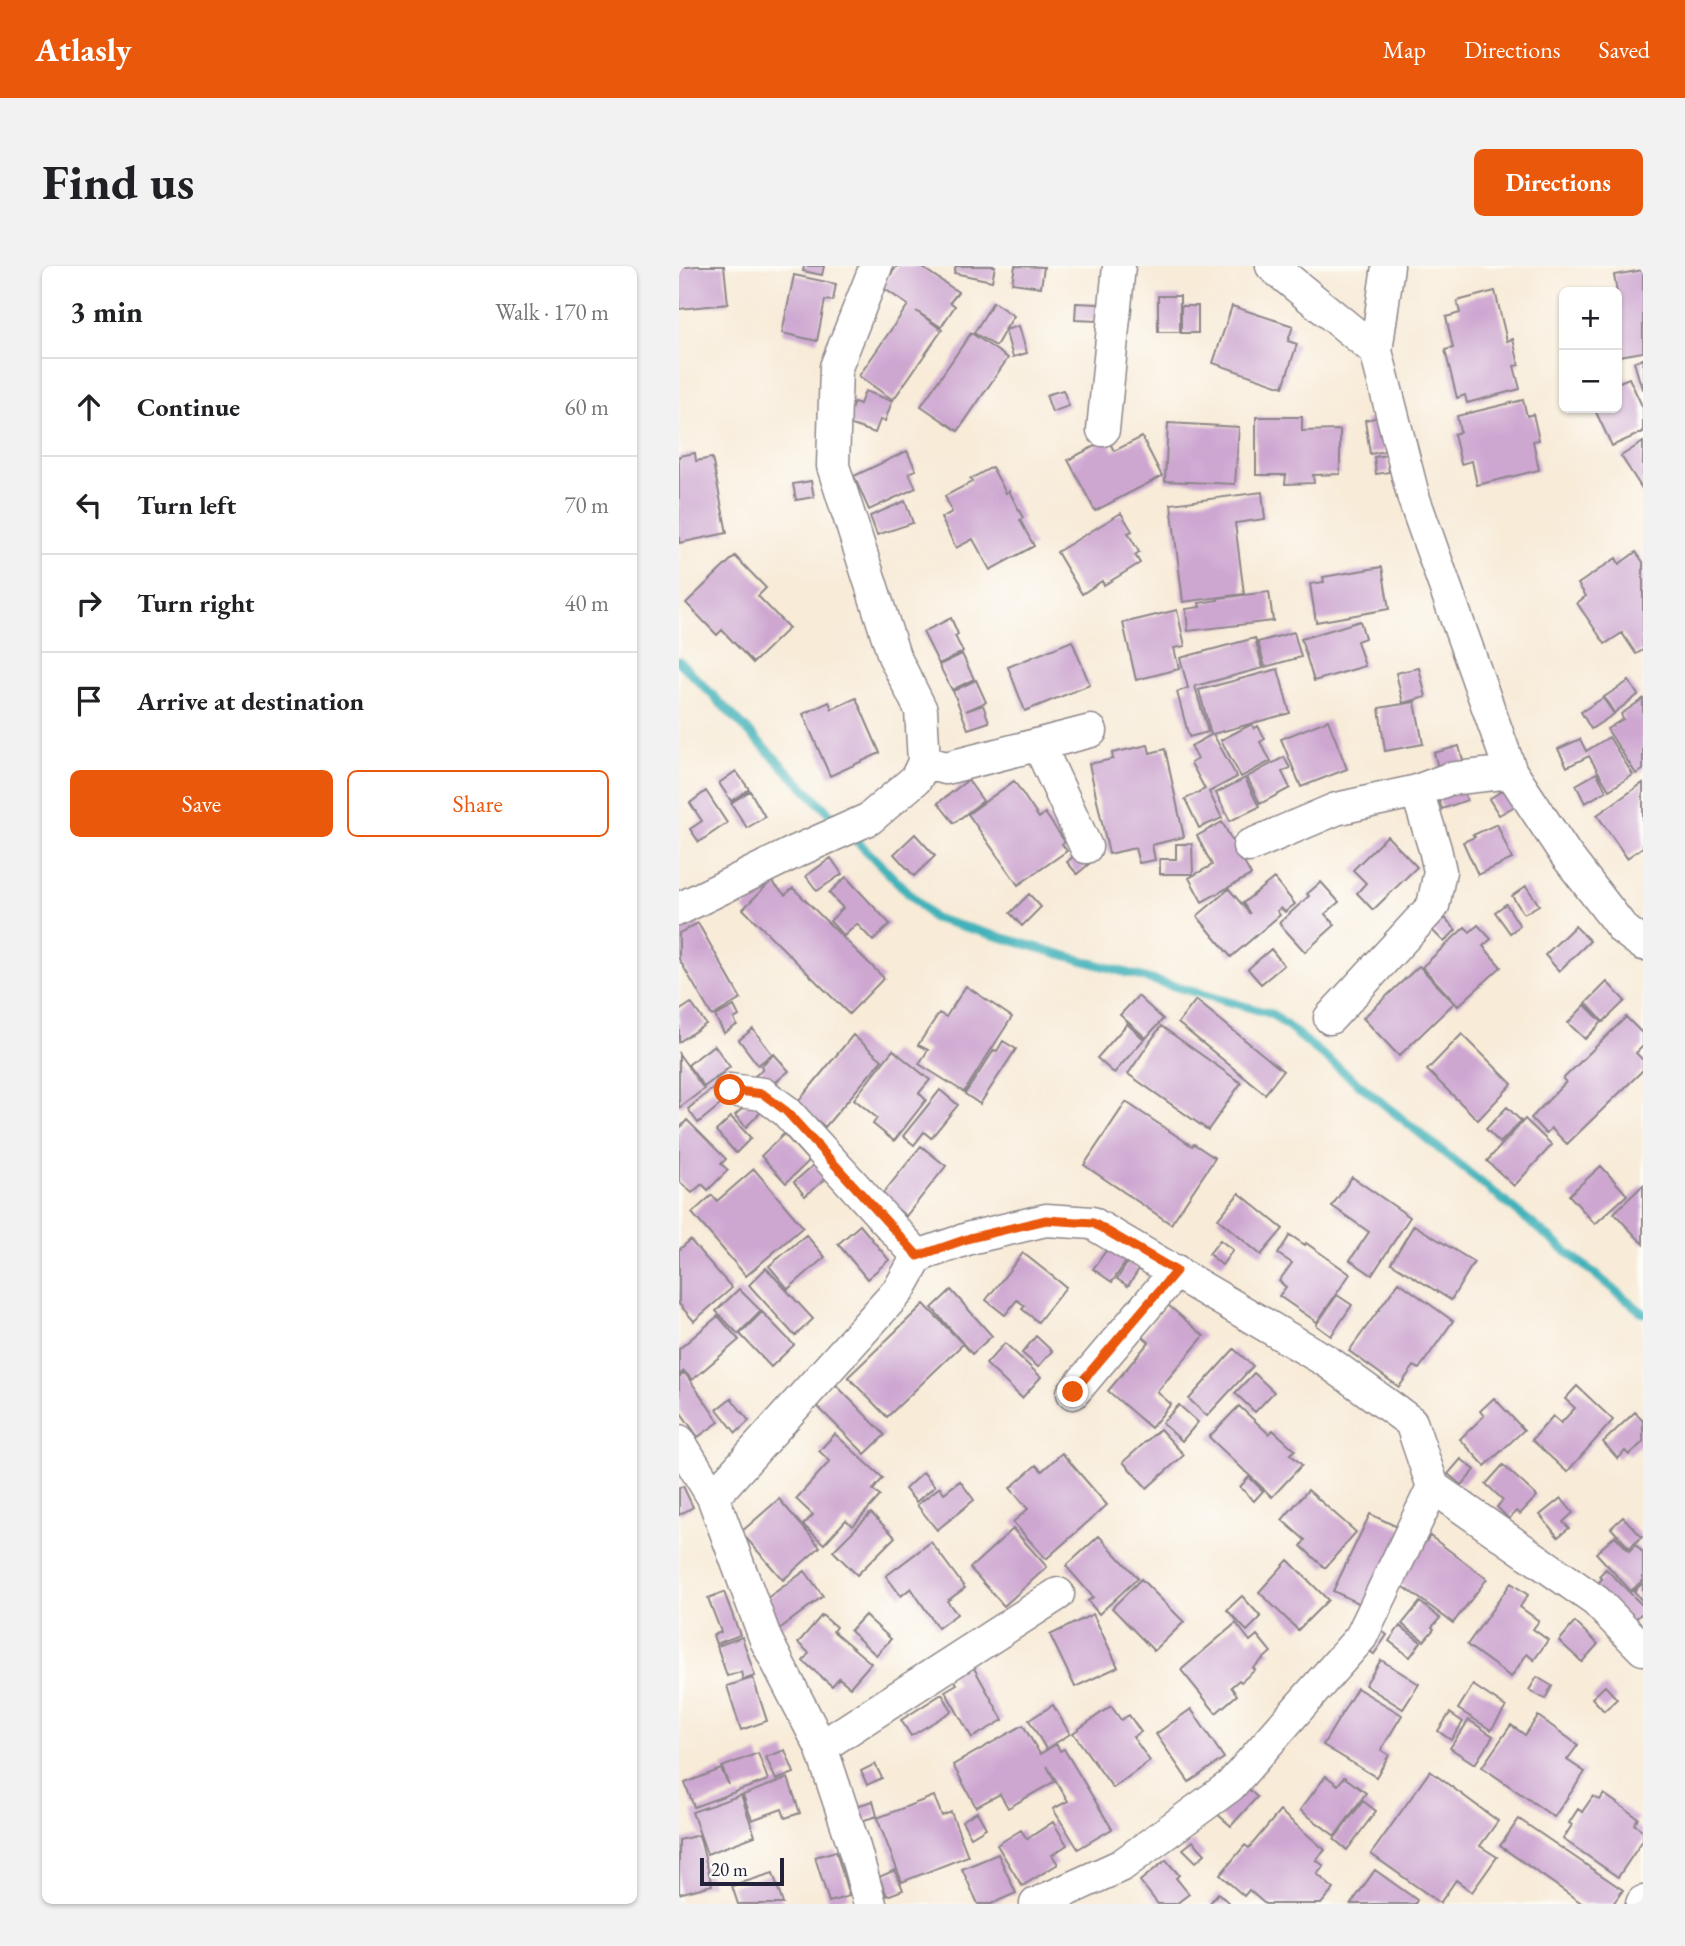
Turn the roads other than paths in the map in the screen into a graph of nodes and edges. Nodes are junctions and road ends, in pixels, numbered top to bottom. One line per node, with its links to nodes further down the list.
1 (876, 266): 9 (street)
2 (1119, 266): 6 (street)
3 (1272, 266): 5 (street)
4 (1388, 266): 5 (street)
5 (1376, 351): 10 (street)
6 (1103, 430)
7 (1091, 731): 8 (street)
8 (1039, 745): 9 (street); 13 (street)
9 (924, 762): 14 (street)
10 (1511, 772): 11 (street); 15 (street)
11 (1417, 791): 12 (street); 16 (street)
12 (1249, 846)
13 (1086, 847)
14 (679, 909)
15 (1643, 944)
16 (1330, 1018)
17 (730, 1090): 18 (street)
18 (918, 1256): 19 (street); 23 (street)
19 (1176, 1271): 20 (street); 22 (street)
20 (1073, 1392)
21 (679, 1441): 23 (street)
22 (1433, 1487): 25 (street); 28 (street)
23 (713, 1497): 26 (street)
24 (1058, 1594): 26 (street)
25 (1643, 1650)
26 (821, 1747): 27 (street)
27 (870, 1904)
28 (1036, 1904)

